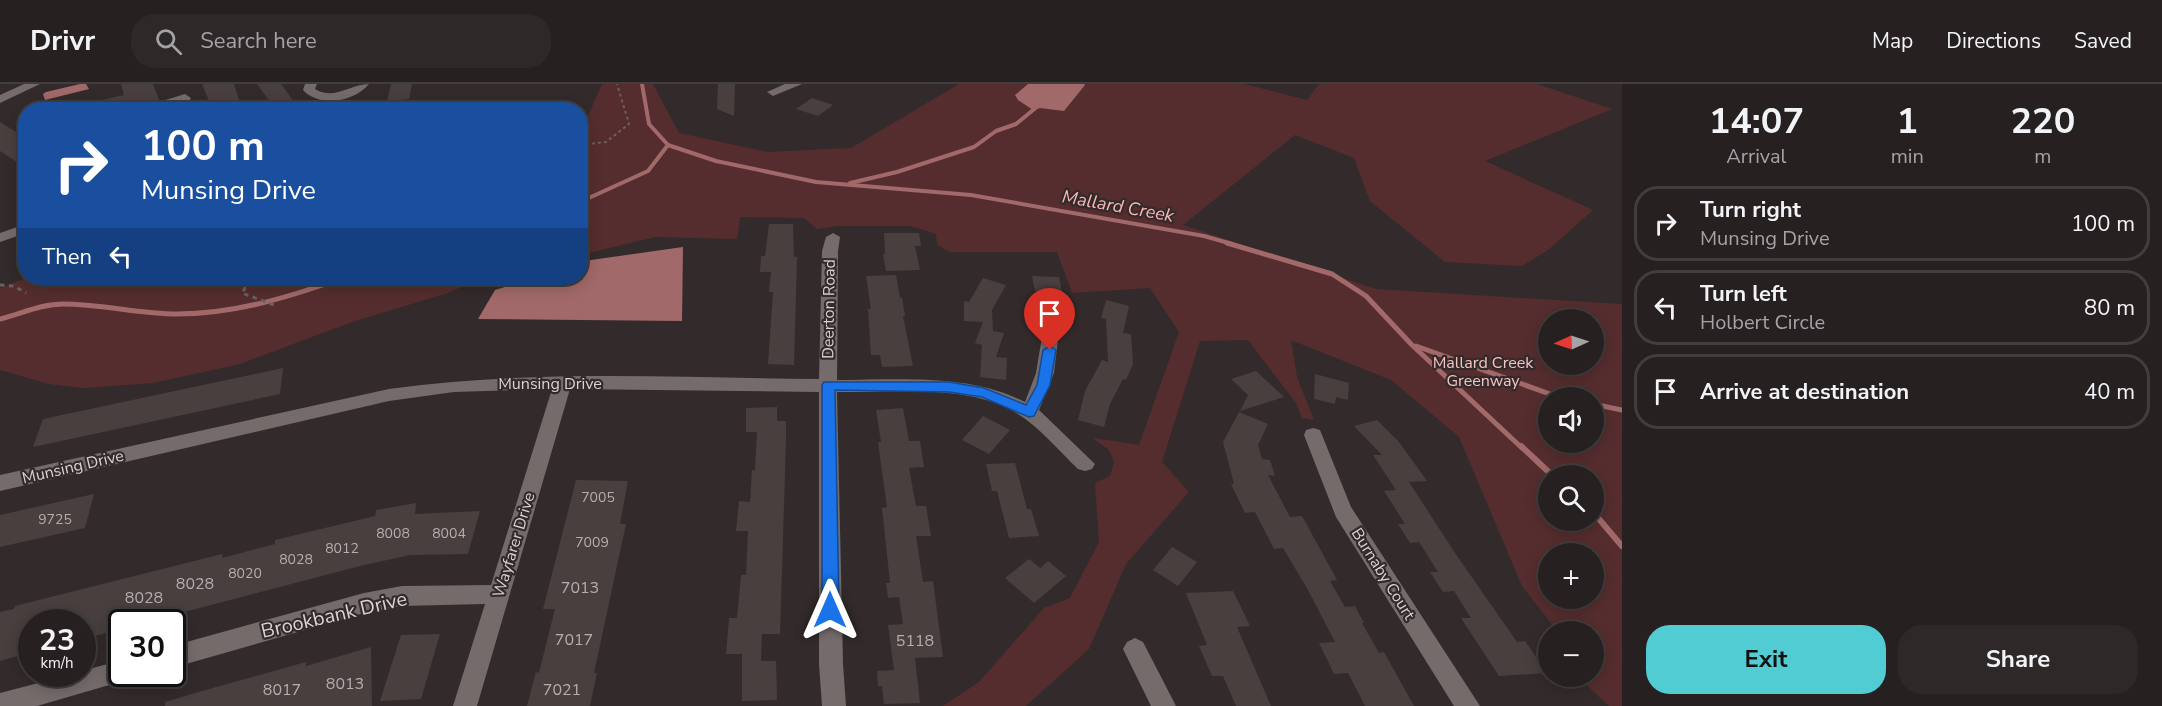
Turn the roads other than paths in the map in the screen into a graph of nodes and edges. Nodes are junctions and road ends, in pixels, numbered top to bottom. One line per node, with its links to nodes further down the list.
1 (34, 84): 7 (street)
2 (179, 84): 8 (street)
3 (311, 84): 4 (street)
4 (363, 84)
5 (796, 84): 6 (street)
6 (773, 92)
7 (0, 99)
8 (187, 102)
9 (18, 231): 11 (street)
10 (833, 237): 14 (street, Deerton Road)
11 (0, 238)
12 (1051, 332): 15 (street)
13 (563, 383): 14 (street, Munsing Drive); 18 (street, Munsing Drive); 19 (street, Wayfarer Drive)
14 (828, 385): 15 (street, Munsing Drive); 25 (street, Deerton Road)
15 (1029, 412): 17 (street, Munsing Drive)
16 (1313, 435): 27 (street, Burnaby Court)
17 (1085, 464)
18 (0, 483)
19 (499, 594): 21 (street, Brookbank Drive); 24 (street, Wayfarer Drive)
20 (1136, 649): 26 (street)
21 (186, 653)
22 (108, 675): 23 (street)
23 (0, 705)
24 (465, 706)
25 (834, 706)
26 (1164, 706)
27 (1468, 706)

